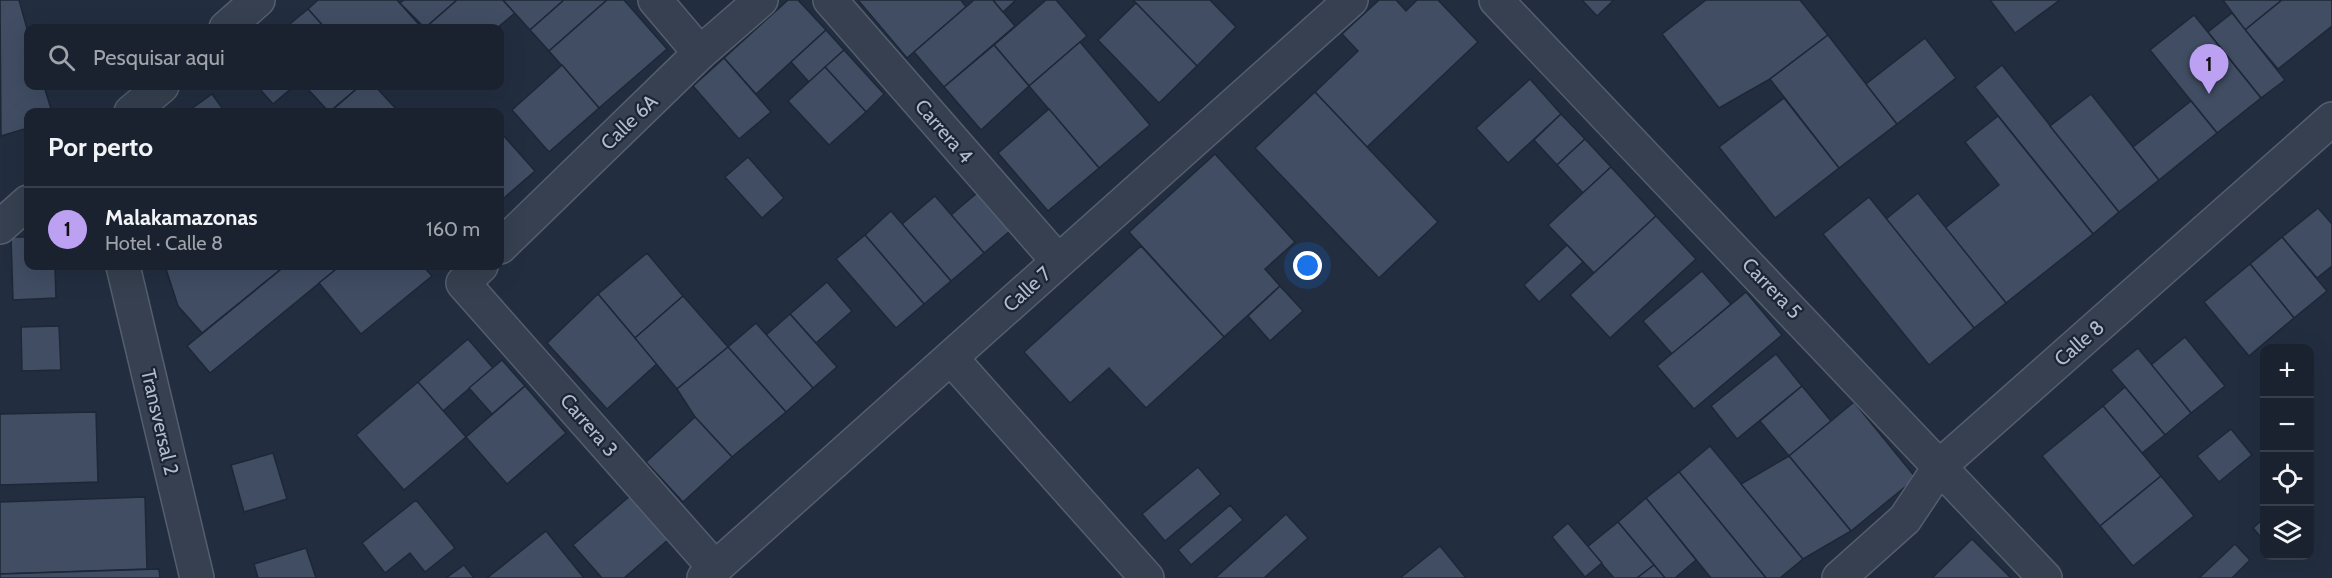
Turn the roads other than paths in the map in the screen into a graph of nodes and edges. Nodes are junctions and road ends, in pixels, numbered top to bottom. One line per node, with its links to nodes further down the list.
1 (258, 0): 7 (street)
2 (655, 0): 8 (street)
3 (761, 0): 8 (street, Calle 6A)
4 (830, 0): 15 (street, Carrera 4)
5 (1351, 0): 15 (street, Calle 7)
6 (1497, 0): 19 (street, Carrera 5)
7 (231, 24)
8 (700, 53): 14 (street, Calle 6A)
9 (157, 90): 10 (street)
10 (136, 108)
11 (2332, 120): 19 (street, Calle 8)
12 (24, 206): 13 (street)
13 (0, 227)
14 (504, 244)
15 (1058, 261): 18 (street, Calle 7)
16 (124, 270): 21 (street, Transversal 2)
17 (472, 274): 20 (street, Carrera 3)
18 (951, 358): 20 (street, Calle 7); 22 (street)
19 (1941, 465): 23 (street, Calle 8); 24 (street, Carrera 5)
20 (709, 573)
21 (197, 578)
22 (1147, 578)
23 (1839, 578)
24 (2045, 578)

